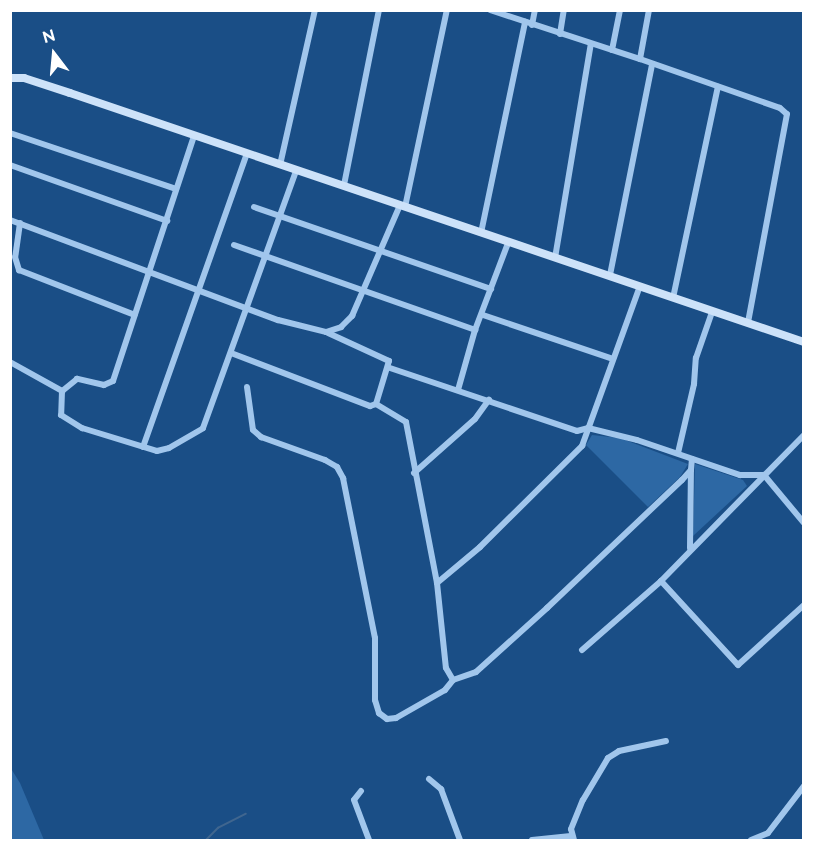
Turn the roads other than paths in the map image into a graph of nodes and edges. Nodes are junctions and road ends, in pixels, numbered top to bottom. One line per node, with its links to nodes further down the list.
1 (315, 10): 22 (street)
2 (379, 10): 24 (street)
3 (447, 10): 26 (street)
4 (490, 10): 9 (street)
5 (535, 10): 10 (street)
6 (564, 10): 11 (street)
7 (620, 10): 13 (street)
8 (649, 10): 14 (street)
9 (525, 22): 10 (street); 32 (street)
10 (532, 25): 11 (street)
11 (560, 34): 12 (street)
12 (591, 44): 13 (street); 37 (street)
13 (612, 50): 14 (street)
14 (640, 59): 15 (street)
15 (652, 64): 17 (street); 39 (street)
16 (10, 78): 19 (street)
17 (718, 87): 44 (street); 49 (street)
18 (10, 134): 25 (street)
19 (194, 136): 20 (street); 25 (street)
20 (247, 154): 22 (street); 41 (street)
21 (10, 165): 30 (street)
22 (280, 165): 23 (street)
23 (296, 171): 24 (street); 28 (street)
24 (344, 185): 26 (street)
25 (176, 189): 30 (street)
26 (403, 206): 32 (street); 35 (street)
27 (254, 207): 28 (street)
28 (280, 216): 35 (street); 36 (street)
29 (10, 220): 31 (street)
30 (167, 221): 38 (street)
31 (20, 223): 38 (street); 47 (street)
32 (481, 233): 33 (street)
33 (508, 243): 37 (street); 43 (street)
34 (234, 245): 36 (street)
35 (381, 252): 42 (street); 43 (street)
36 (266, 256): 42 (street); 45 (street)
37 (555, 258): 39 (street)
38 (150, 270): 41 (street); 47 (street)
39 (610, 275): 40 (street)
40 (640, 286): 44 (street); 54 (street)
41 (198, 288): 45 (street); 64 (street)
42 (365, 289): 50 (street); 51 (street)
43 (491, 289): 48 (street)
44 (673, 298): 46 (street)
45 (246, 306): 51 (street); 53 (street)
46 (712, 312): 49 (street); 65 (street)
47 (135, 315): 59 (street)
48 (483, 315): 50 (street); 54 (street)
49 (748, 323): 52 (street)
50 (475, 330): 58 (street)
51 (326, 332): 56 (street)
52 (804, 342)
53 (231, 353): 61 (street); 64 (street)
54 (613, 359): 62 (street)
55 (10, 362): 59 (street)
56 (390, 368): 58 (street); 61 (street)
57 (247, 387): 76 (street)
58 (458, 390): 60 (street)
59 (62, 391): 64 (street)
60 (489, 399): 62 (street); 68 (street)
61 (376, 404): 68 (street)
62 (588, 428): 65 (street); 73 (street)
63 (804, 435): 69 (street)
64 (143, 447)
65 (678, 453): 66 (street)
66 (692, 459): 67 (street); 69 (street)
67 (691, 470): 71 (street); 76 (street)
68 (414, 473): 73 (street)
69 (764, 475): 70 (street); 71 (street)
70 (804, 524)
71 (690, 548): 72 (street)
72 (661, 581): 74 (street); 75 (street)
73 (437, 583): 76 (street)
74 (804, 605)
75 (582, 650)
76 (453, 680)
77 (666, 741): 81 (street)
78 (429, 779): 83 (street)
79 (804, 786): 85 (street)
80 (361, 791): 82 (street)
81 (572, 838): 84 (street)
82 (369, 840)
83 (460, 840)
84 (532, 840)
85 (751, 840)

